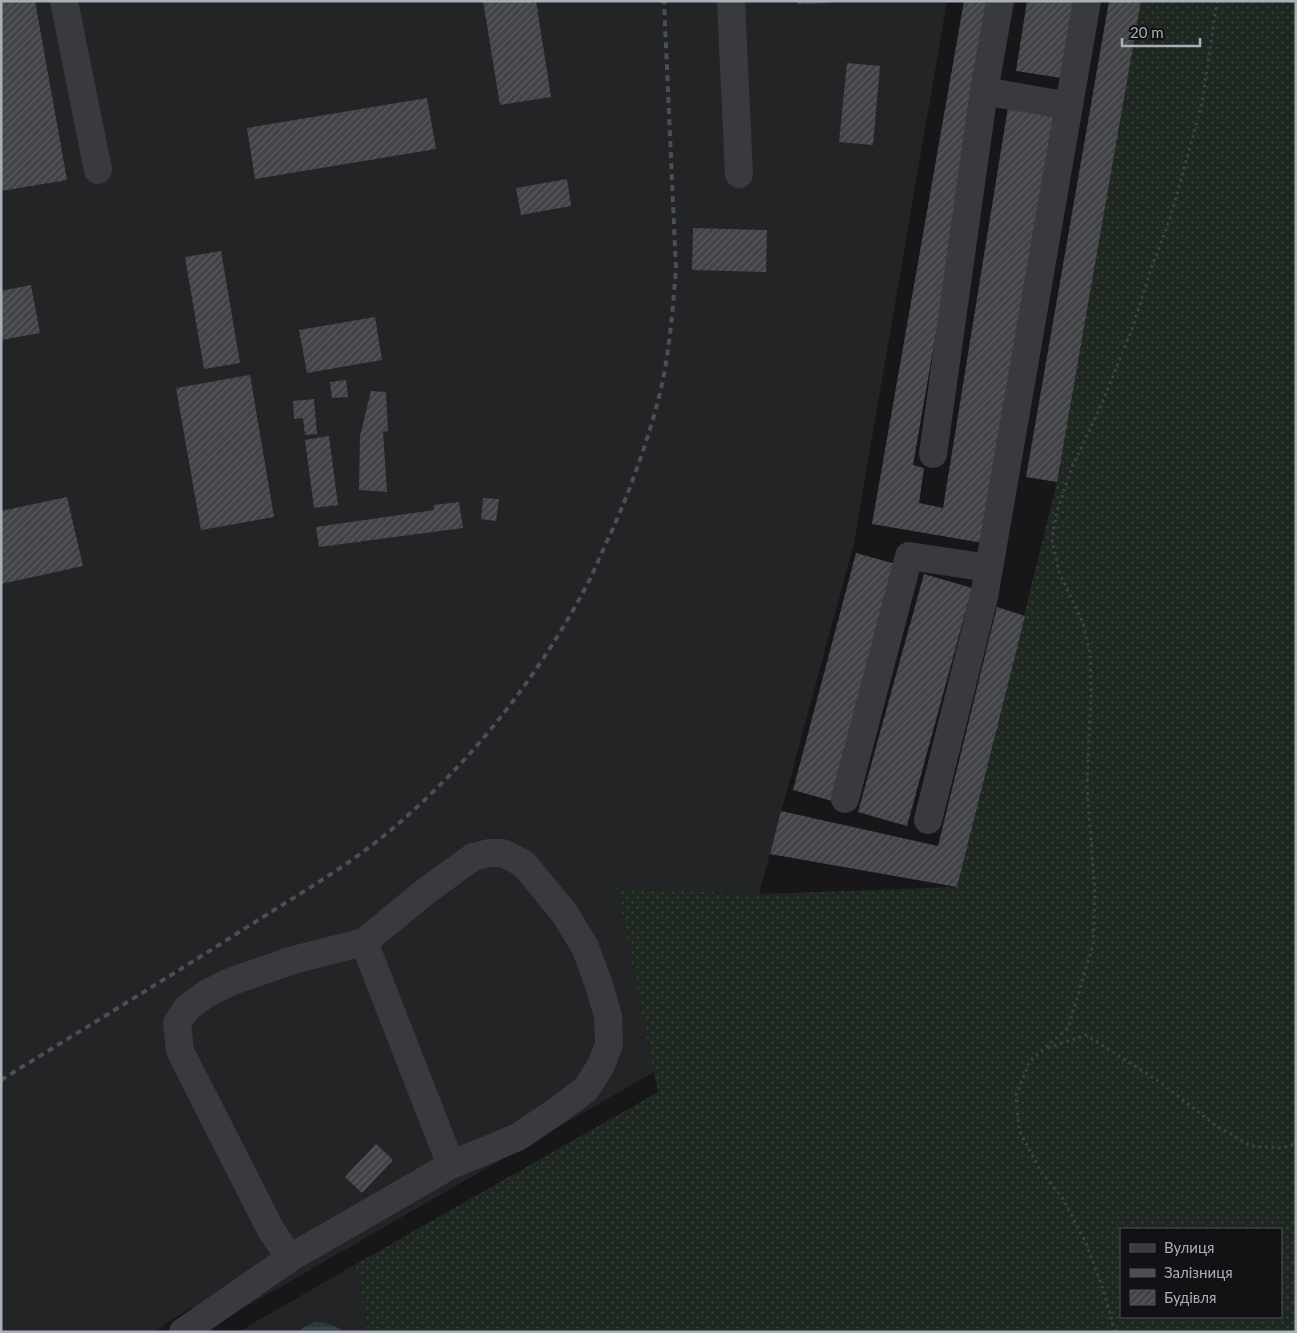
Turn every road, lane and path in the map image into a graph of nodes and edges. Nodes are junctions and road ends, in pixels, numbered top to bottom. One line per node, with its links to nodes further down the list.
1 (64, 1): 8 (lane)
2 (731, 1): 9 (lane)
3 (1000, 1): 6 (lane)
4 (1087, 1): 7 (lane)
5 (1216, 1): 15 (path)
6 (984, 91): 7 (lane); 10 (lane)
7 (1069, 106): 11 (lane)
8 (98, 170)
9 (740, 174)
10 (933, 454)
11 (989, 568): 12 (lane); 13 (lane)
12 (845, 799)
13 (928, 820)
14 (364, 942): 17 (lane); 17 (lane); 18 (lane)
15 (1044, 1049): 16 (path); 20 (path)
16 (1296, 1144)
17 (451, 1165): 18 (lane)
18 (290, 1258): 19 (lane)
19 (192, 1326)
20 (1115, 1332)

